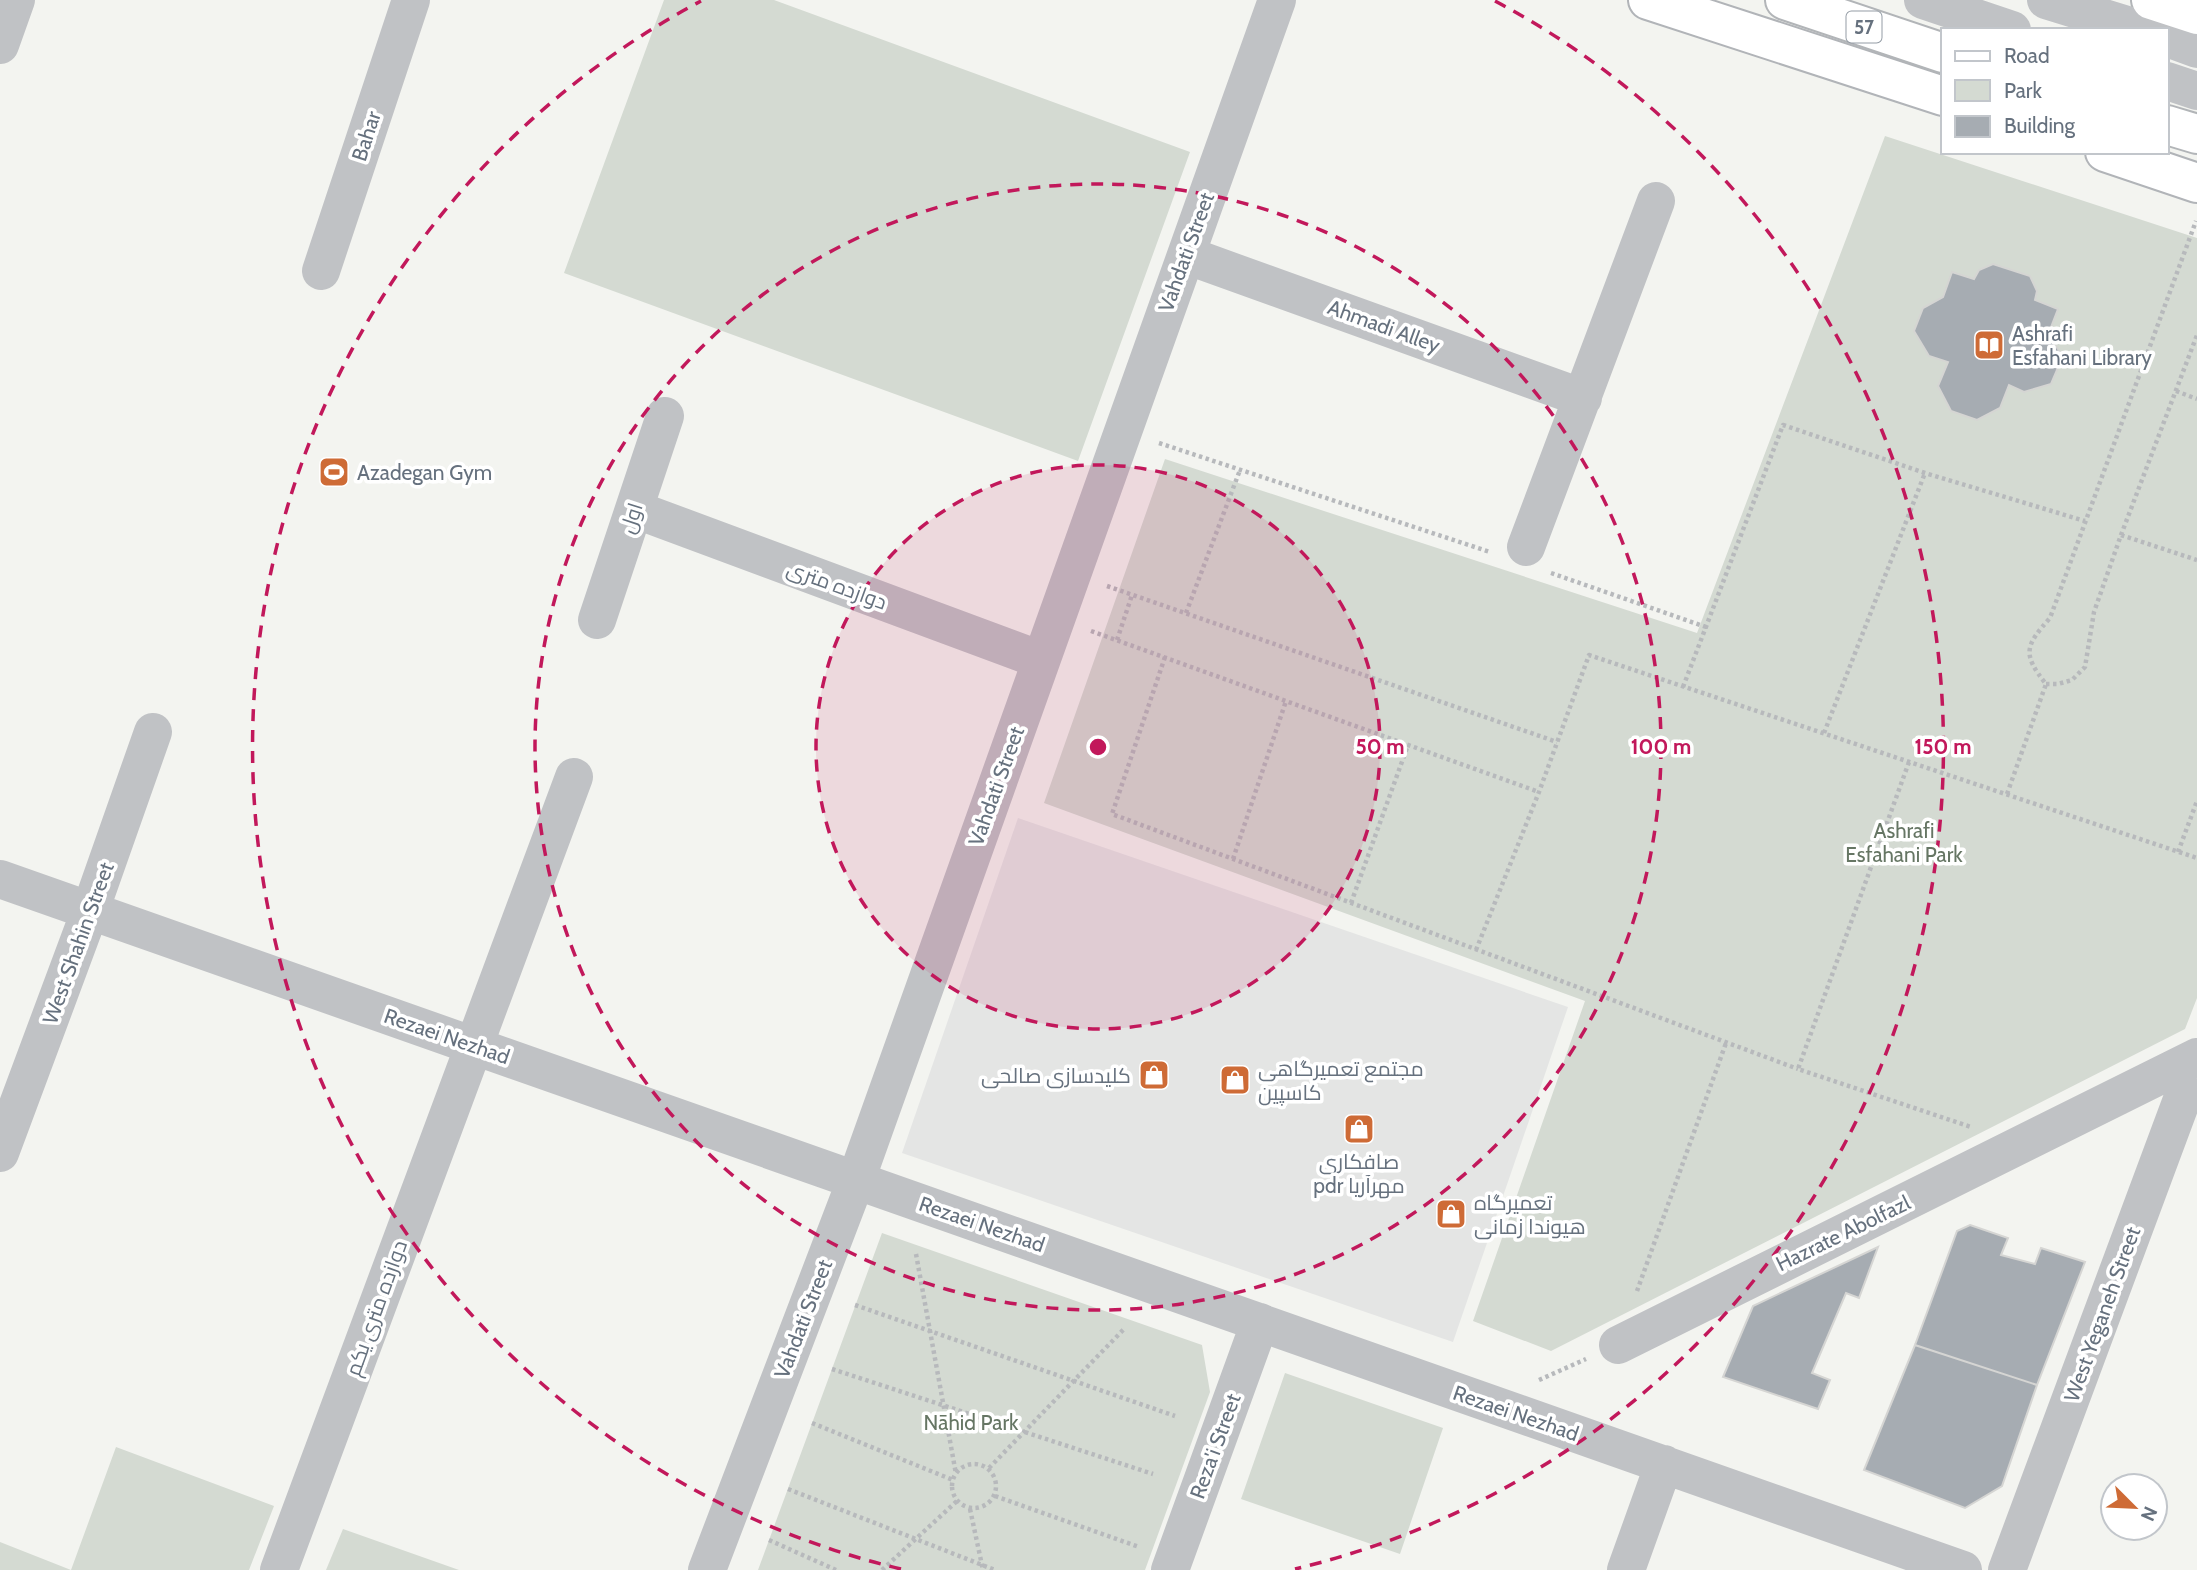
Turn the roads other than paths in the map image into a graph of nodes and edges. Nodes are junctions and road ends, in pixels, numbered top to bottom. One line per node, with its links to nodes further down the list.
1 (16, 0): 13 (street)
2 (411, 0): 25 (street, Bahar)
3 (1277, 0): 24 (street, Vahdati Street)
4 (1648, 0): 18 (main road)
5 (1785, 0): 15 (main road, 57)
6 (1923, 0): 10 (street)
7 (2046, 0): 11 (street)
8 (2151, 0): 9 (main road)
9 (2197, 15)
10 (2006, 28)
11 (2137, 28)
12 (2169, 39): 14 (street)
13 (0, 45)
14 (2197, 48)
15 (1941, 52)
16 (2169, 82): 17 (street)
17 (2197, 91)
18 (1940, 93)
19 (2169, 126): 20 (main road)
20 (2197, 134)
21 (2111, 154): 22 (main road)
22 (2197, 183)
23 (1656, 201): 26 (street)
24 (1186, 255): 26 (street, Ahmadi Alley); 31 (street, Vahdati Street)
25 (321, 271)
26 (1583, 398): 29 (street)
27 (665, 416): 28 (street, اول)
28 (634, 509): 30 (street, اول); 31 (street, دوازده متری)
29 (1524, 558)
30 (597, 620)
31 (1041, 660): 39 (street, Vahdati Street)
32 (153, 732): 35 (street, West Shahin Street)
33 (574, 777): 36 (street, دوازده متری یکم)
34 (0, 879): 35 (street, Rezaei Nezhad)
35 (90, 911): 36 (street, Rezaei Nezhad); 38 (street, West Shahin Street)
36 (473, 1045): 39 (street, Rezaei Nezhad); 44 (street, دوازده متری یکم)
37 (2197, 1058): 41 (street, Hazrate Abolfazl); 48 (street, West Yeganeh Street)
38 (0, 1153)
39 (856, 1180): 40 (street, Rezaei Nezhad); 45 (street, Vahdati Street)
40 (1260, 1322): 42 (street, Rezaei Nezhad); 43 (street, Reza'i Street)
41 (1618, 1345)
42 (1664, 1464): 46 (street); 47 (street, Rezaei Nezhad)
43 (1172, 1565)
44 (278, 1570)
45 (707, 1570)
46 (1626, 1570)
47 (1963, 1570)
48 (2007, 1570)

